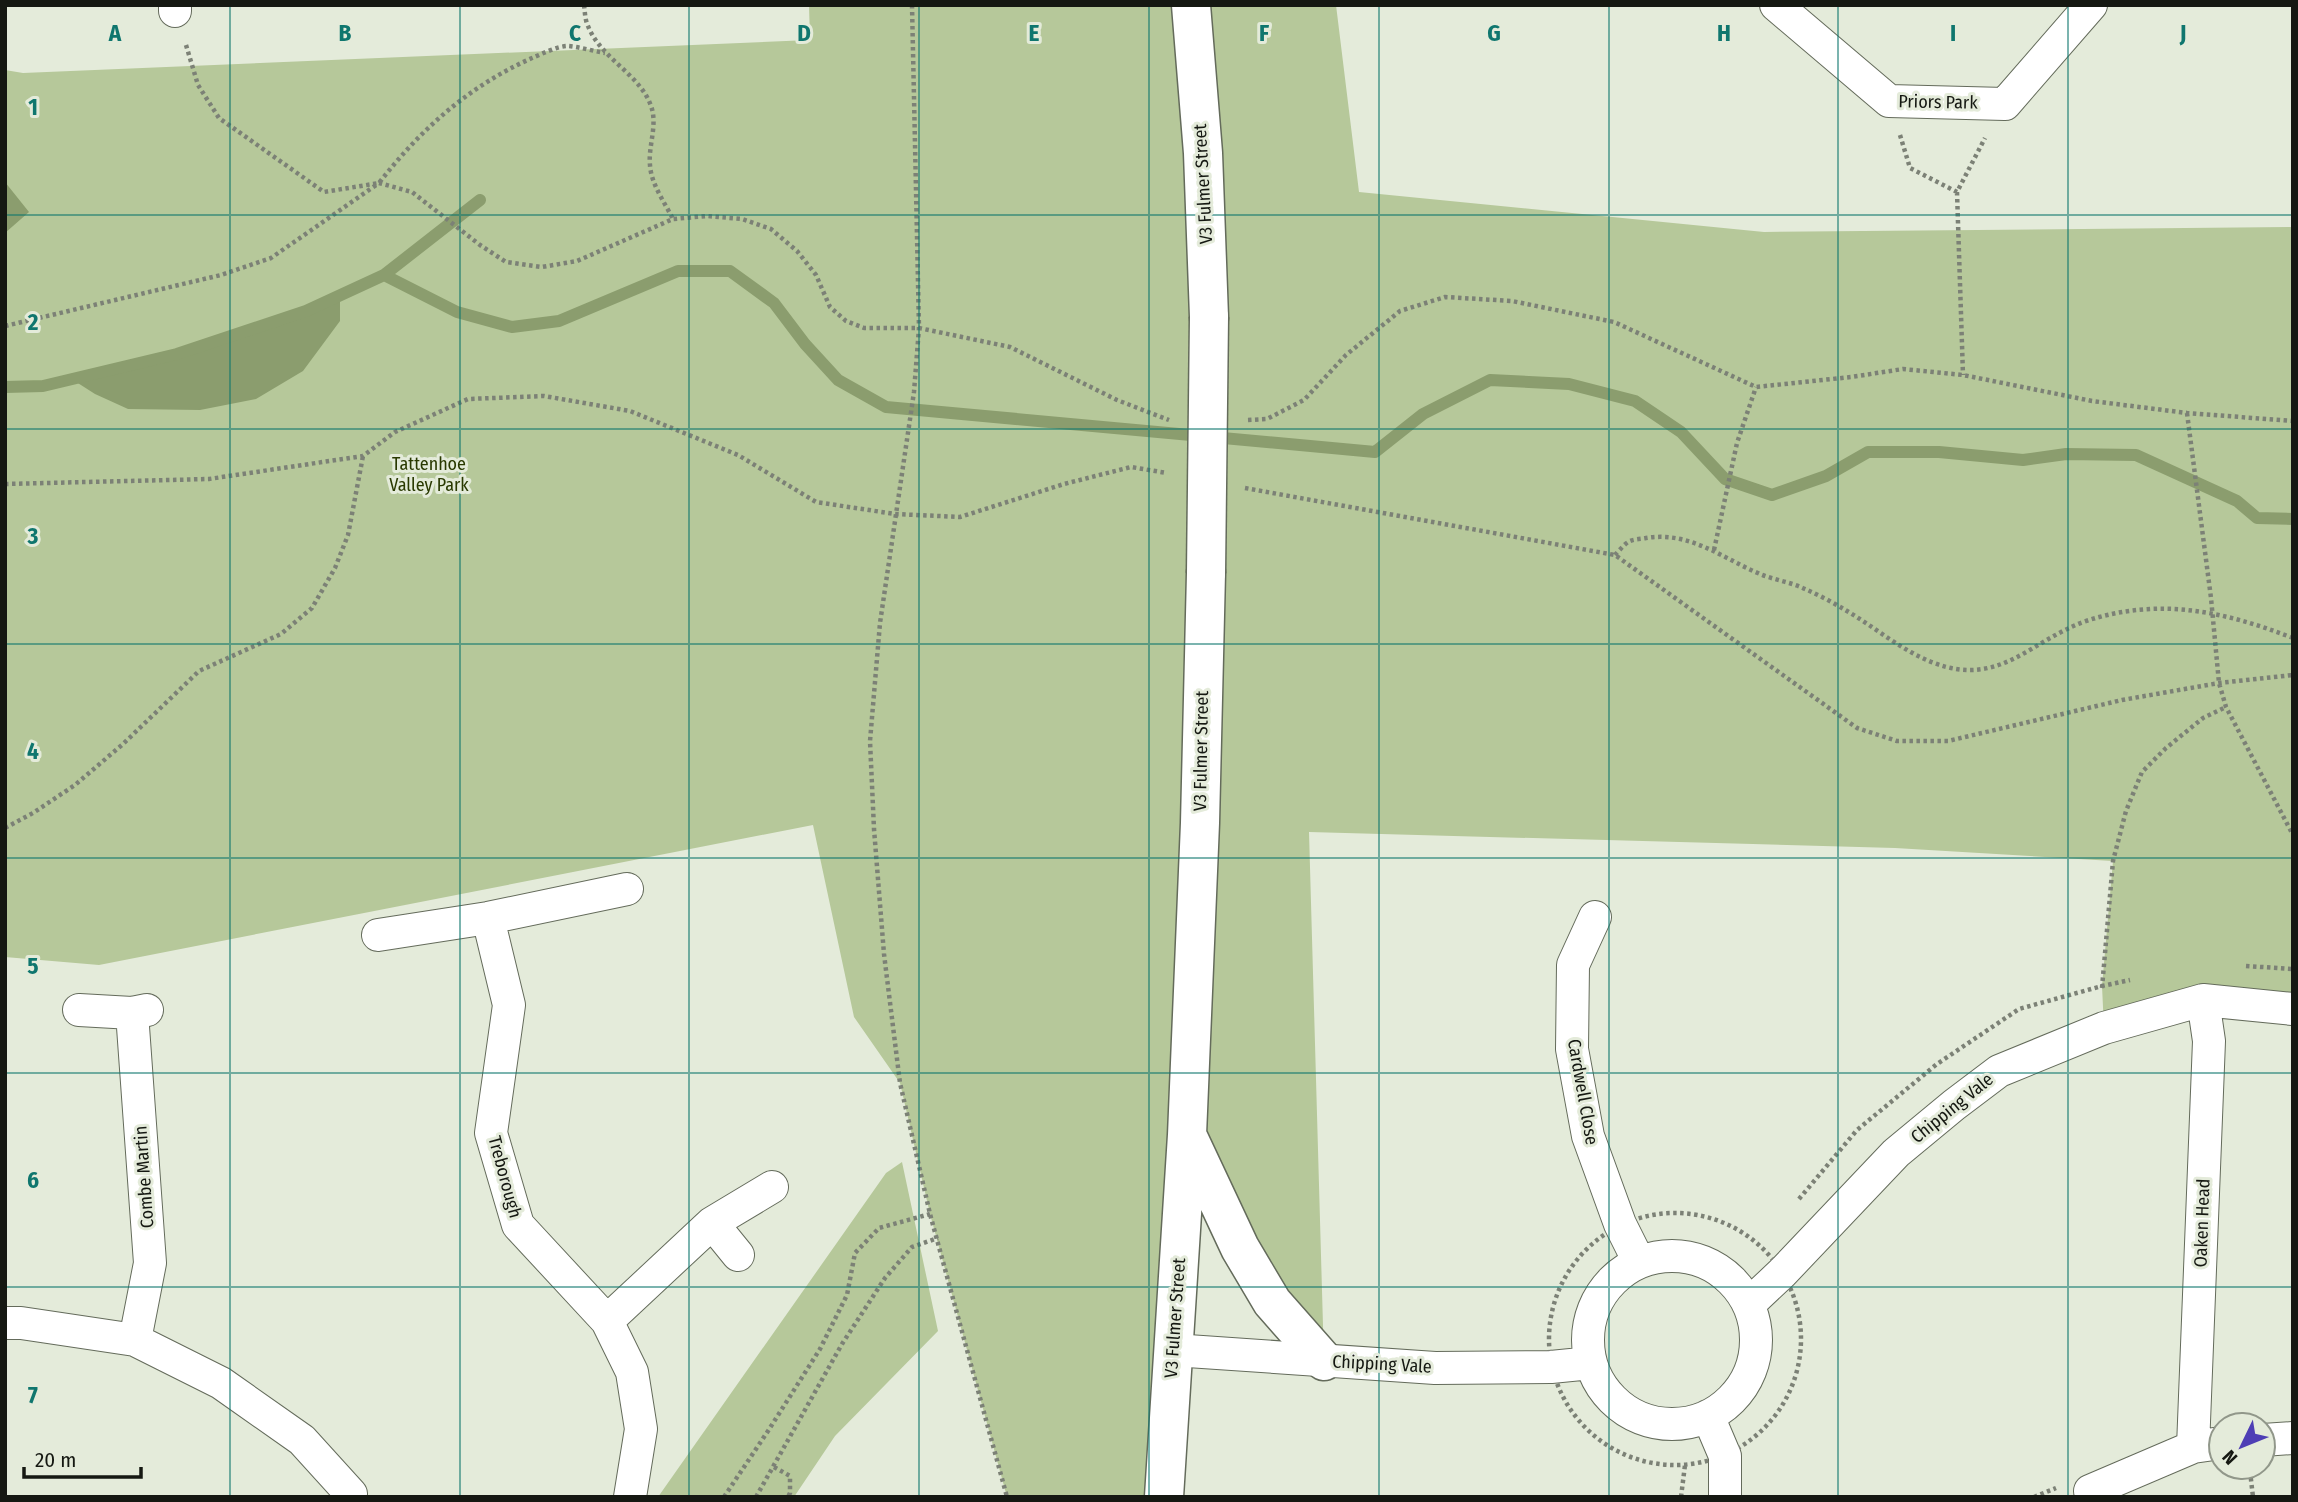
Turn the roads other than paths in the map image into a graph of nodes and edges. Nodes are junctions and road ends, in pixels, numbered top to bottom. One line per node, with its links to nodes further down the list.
1 (1191, 5): 11 (street, V3 Fulmer Street, bridge)
2 (1776, 5): 3 (street, Priors Park)
3 (2091, 5)
4 (627, 889): 6 (street)
5 (1595, 917): 15 (street, Cardwell Close)
6 (488, 918): 7 (street); 17 (street, Treborough)
7 (378, 934)
8 (2203, 1000): 9 (street, Chipping Vale); 16 (street, Chipping Vale); 23 (street, Oaken Head)
9 (2293, 1009)
10 (79, 1010): 19 (street, Combe Martin)
11 (1187, 1135): 20 (street, V3 Fulmer Street); 21 (street)
12 (772, 1187): 13 (street)
13 (712, 1223): 14 (street); 17 (street)
14 (738, 1255)
15 (1639, 1262): 16 (street); 22 (street)
16 (1749, 1304): 24 (street)
17 (607, 1321): 28 (street, Treborough)
18 (5, 1323): 19 (street)
19 (135, 1340): 27 (street)
20 (1173, 1350): 21 (street, Chipping Vale); 29 (street, V3 Fulmer Street)
21 (1324, 1361): 22 (street, Chipping Vale)
22 (1591, 1363): 24 (street)
23 (2207, 1411)
24 (1708, 1416): 30 (street)
25 (2207, 1445): 26 (street, Oaken Head)
26 (2090, 1491)
27 (351, 1496)
28 (630, 1497)
29 (1164, 1497)
30 (1725, 1497)

